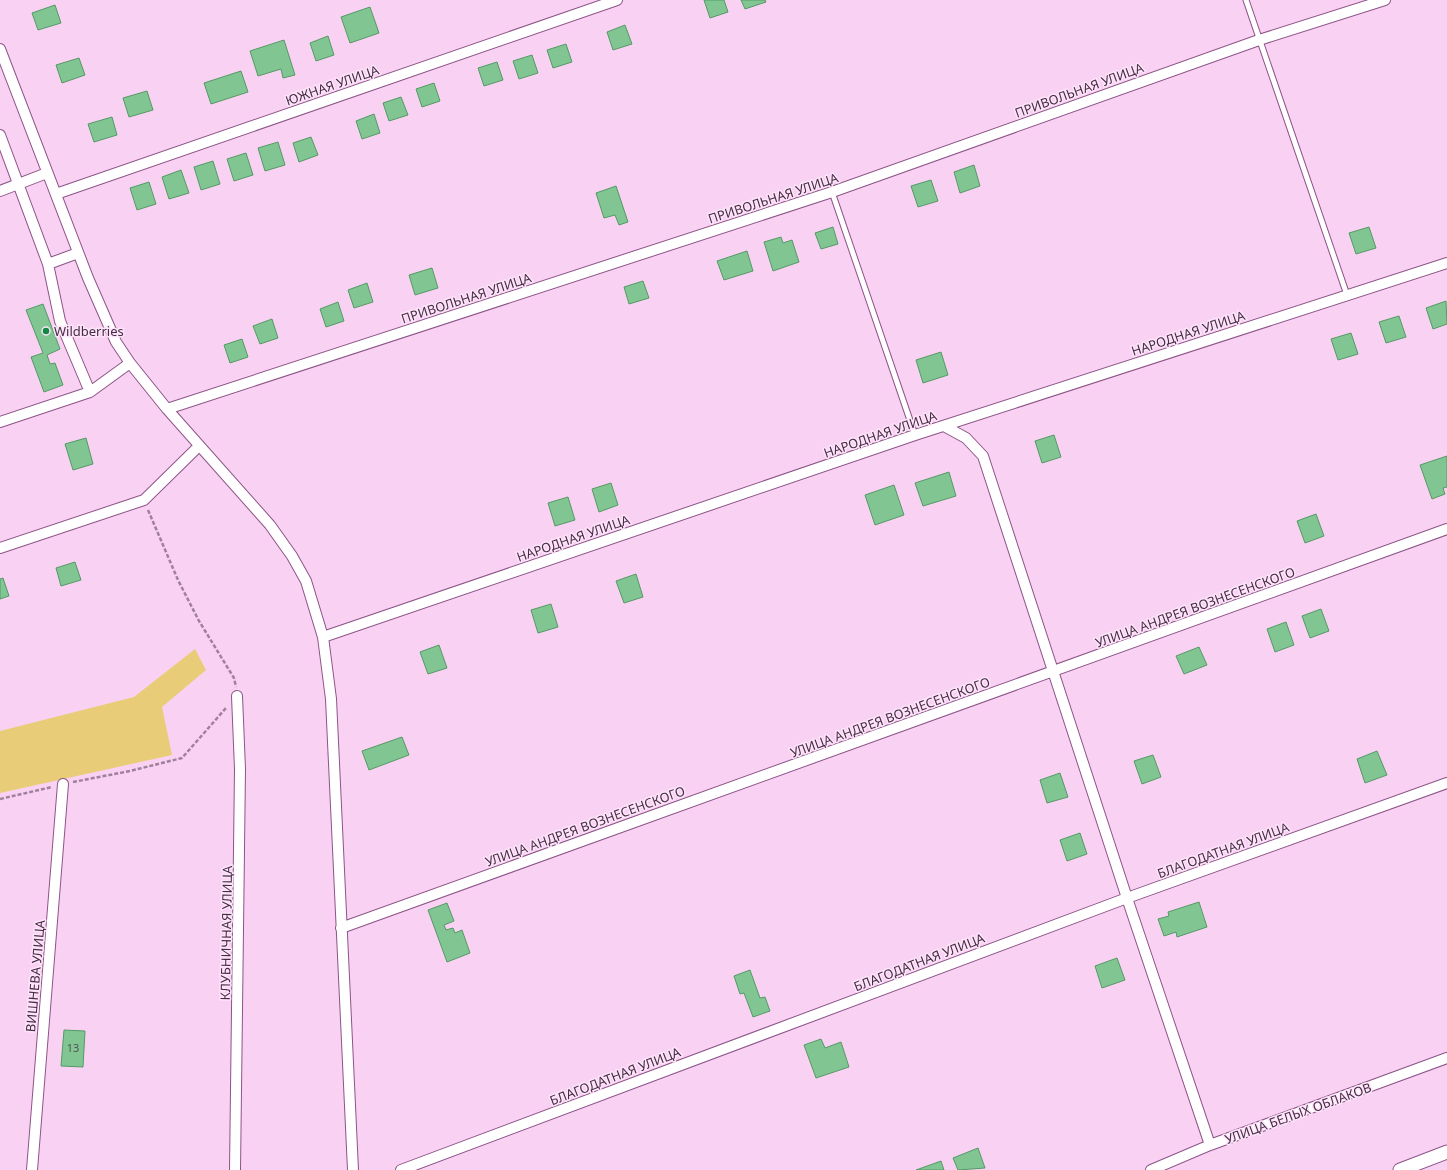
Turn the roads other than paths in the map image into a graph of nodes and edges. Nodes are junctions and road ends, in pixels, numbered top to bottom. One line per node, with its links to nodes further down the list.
1 (617, 0): 11 (street, ЮЖНАЯ УЛИЦА)
2 (1246, 0): 4 (lane)
3 (1385, 0): 4 (street, ПРИВОЛЬНАЯ УЛИЦА)
4 (1259, 40): 10 (street, ПРИВОЛЬНАЯ УЛИЦА); 15 (lane)
5 (0, 49): 7 (street)
6 (0, 135): 8 (street)
7 (47, 174): 8 (street); 11 (street)
8 (19, 184): 9 (street); 14 (street)
9 (0, 191)
10 (832, 192): 18 (street, ПРИВОЛЬНАЯ УЛИЦА); 21 (lane)
11 (56, 194): 12 (street)
12 (78, 253): 14 (street); 16 (street)
13 (1447, 263): 15 (street, НАРОДНАЯ УЛИЦА)
14 (48, 264): 17 (street)
15 (1347, 295): 20 (street, НАРОДНАЯ УЛИЦА)
16 (130, 363): 17 (street); 18 (street)
17 (90, 392): 19 (street)
18 (167, 409): 22 (street)
19 (0, 422)
20 (944, 426): 21 (street, НАРОДНАЯ УЛИЦА); 26 (street)
21 (915, 435): 25 (street, НАРОДНАЯ УЛИЦА)
22 (199, 446): 24 (street); 25 (street)
23 (1447, 529): 26 (street, УЛИЦА АНДРЕЯ ВОЗНЕСЕНСКОГО)
24 (0, 548)
25 (324, 637): 31 (street)
26 (1054, 672): 30 (street); 31 (street, УЛИЦА АНДРЕЯ ВОЗНЕСЕНСКОГО)
27 (237, 696): 37 (street, КЛУБНИЧНАЯ УЛИЦА)
28 (1447, 783): 30 (street, БЛАГОДАТНАЯ УЛИЦА)
29 (63, 784): 36 (street, ВИШНЕВА УЛИЦА)
30 (1127, 898): 33 (street); 39 (street, БЛАГОДАТНАЯ УЛИЦА)
31 (341, 928): 38 (street)
32 (1447, 1058): 33 (street, УЛИЦА БЕЛЫХ ОБЛАКОВ)
33 (1210, 1145): 40 (street, УЛИЦА БЕЛЫХ ОБЛАКОВ)
34 (1447, 1152): 35 (street)
35 (1403, 1169)
36 (32, 1170)
37 (235, 1170)
38 (353, 1170)
39 (401, 1170)
40 (1151, 1170)

